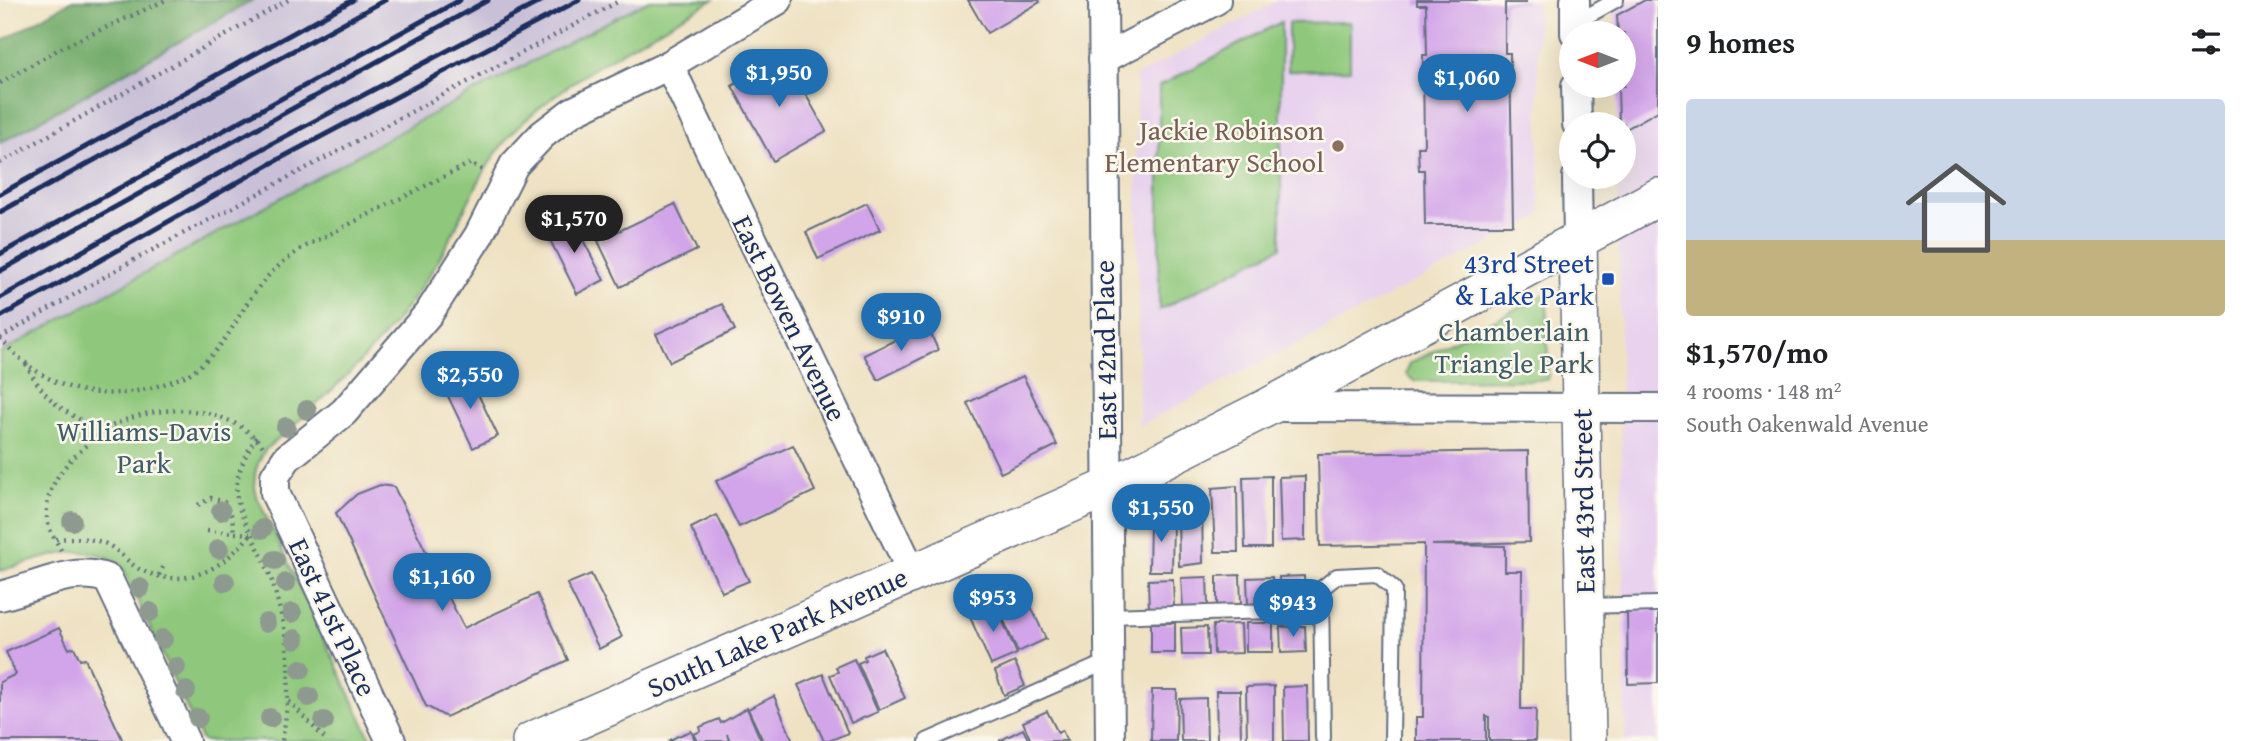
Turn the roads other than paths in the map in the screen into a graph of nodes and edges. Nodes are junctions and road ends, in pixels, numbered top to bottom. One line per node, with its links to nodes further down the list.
1 (778, 0): 7 (street)
2 (1103, 0): 6 (street, East 42nd Place)
3 (1216, 0): 6 (street)
4 (1616, 0): 5 (lane)
5 (1575, 19)
6 (1102, 59): 14 (street, East 42nd Place)
7 (669, 65): 15 (street, East Bowen Avenue); 24 (street, East 41st Place)
8 (1577, 189): 10 (street, East 43rd Street)
9 (1658, 197): 10 (street, South Lake Park Avenue)
10 (1578, 239): 11 (street, South Lake Park Avenue); 13 (street, East 43rd Street)
11 (1268, 407): 13 (street); 14 (street, South Lake Park Avenue)
12 (1658, 408): 13 (street)
13 (1581, 409): 18 (street, East 43rd Street)
14 (1107, 488): 15 (street, South Lake Park Avenue); 20 (street, East 42nd Place)
15 (912, 572): 25 (street, South Lake Park Avenue)
16 (0, 596): 23 (street)
17 (1658, 604): 18 (lane)
18 (1585, 606): 29 (street, East 43rd Street)
19 (1307, 610): 20 (lane)
20 (1108, 616): 21 (street, East 42nd Place)
21 (1109, 661): 26 (lane); 27 (street, East 42nd Place)
22 (1323, 738): 28 (lane)
23 (185, 741)
24 (391, 741)
25 (531, 741)
26 (927, 741)
27 (1110, 741)
28 (1392, 741)
29 (1587, 741)

